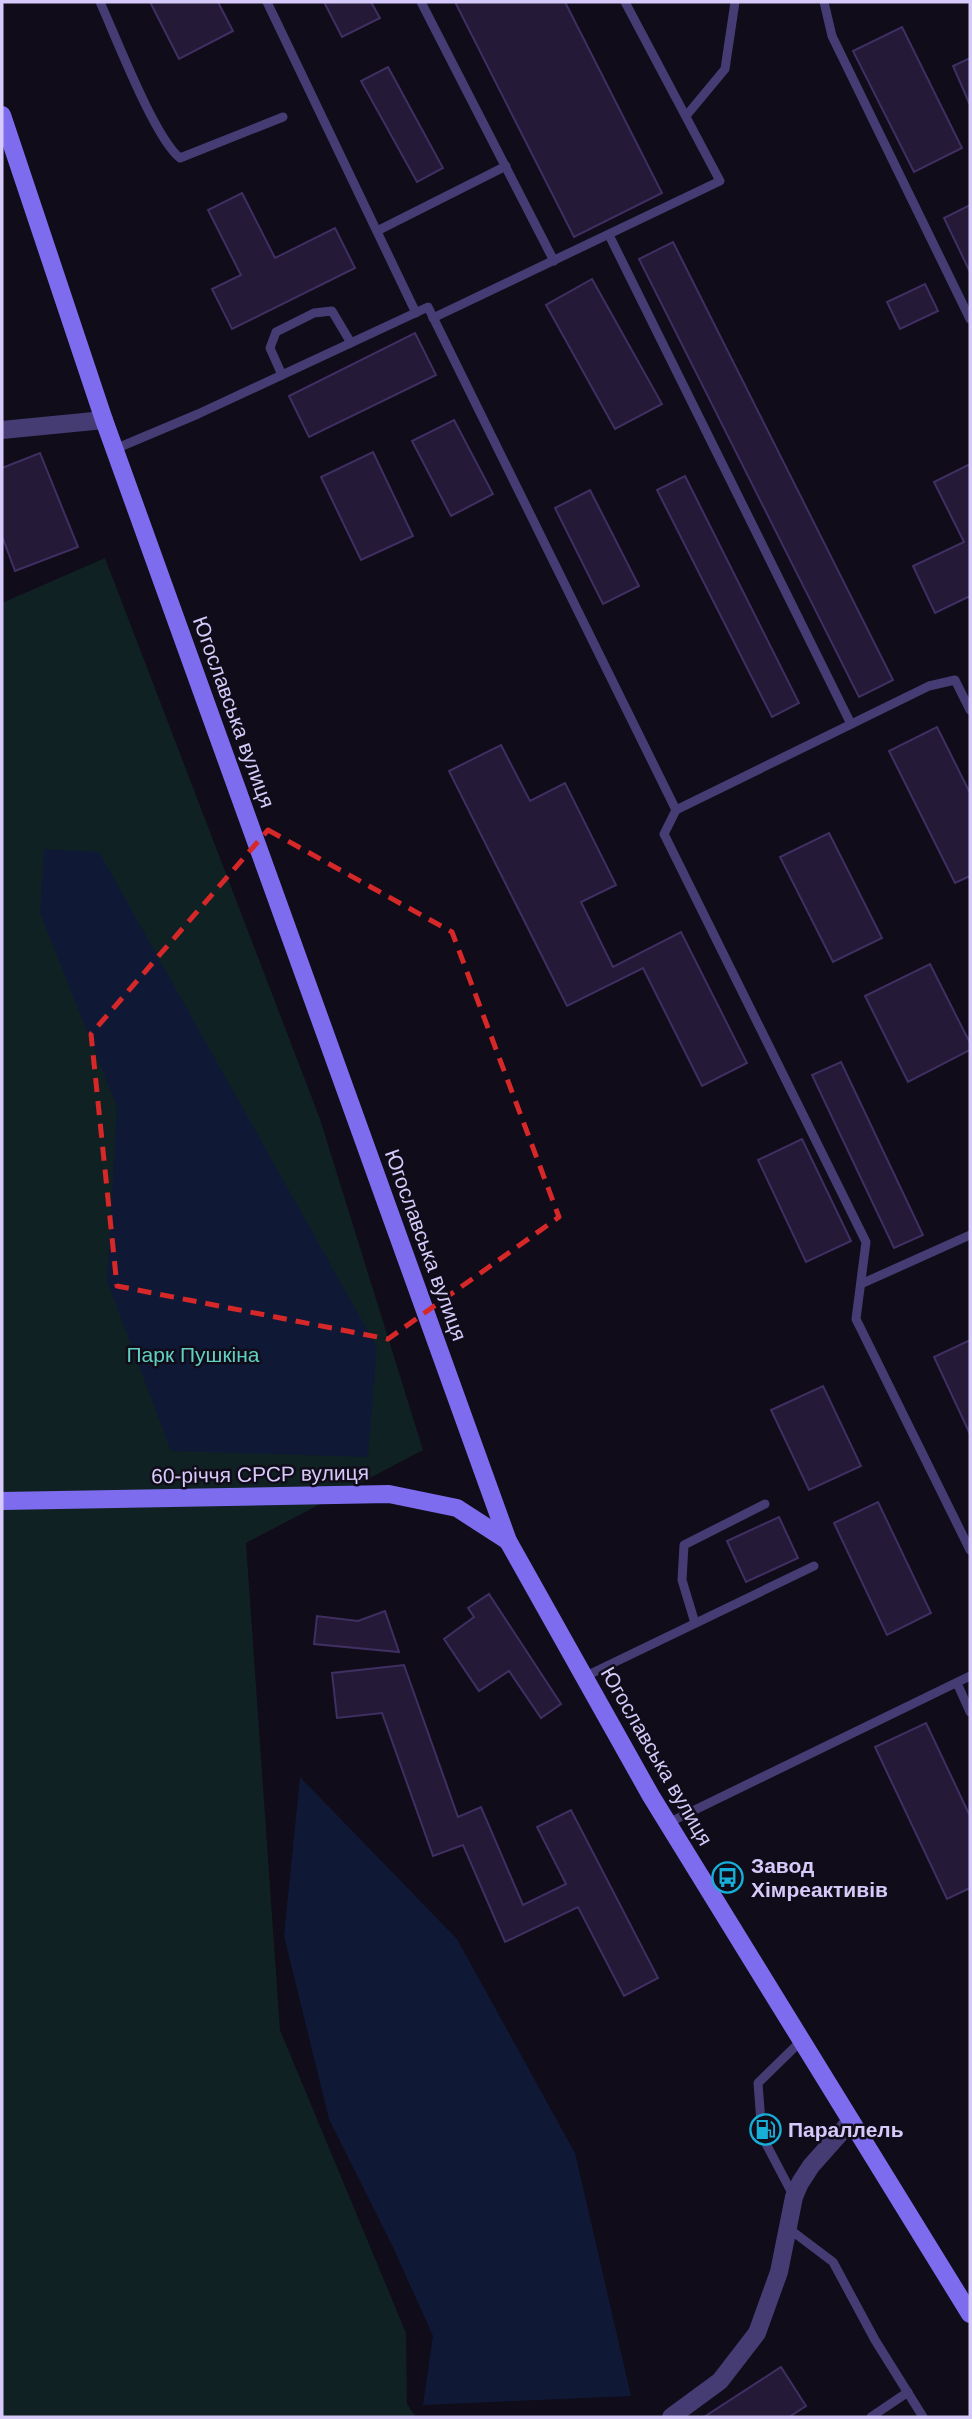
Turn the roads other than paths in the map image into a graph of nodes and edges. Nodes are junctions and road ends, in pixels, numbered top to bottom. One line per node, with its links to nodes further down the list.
1 (100, 2): 9 (lane)
2 (267, 2): 11 (lane)
3 (421, 2): 10 (lane)
4 (625, 2): 8 (lane)
5 (735, 2): 8 (lane)
6 (824, 2): 16 (lane)
7 (2, 116): 19 (street, Югославська вулиця)
8 (686, 116): 12 (lane)
9 (283, 117)
10 (506, 166): 11 (lane); 13 (lane)
11 (377, 231): 14 (lane)
12 (609, 235): 13 (lane); 23 (lane)
13 (554, 261): 15 (lane)
14 (416, 313): 15 (lane); 17 (lane)
15 (433, 318): 24 (lane)
16 (970, 319)
17 (351, 343): 18 (lane); 18 (lane)
18 (282, 375): 21 (lane)
19 (104, 420): 20 (street); 21 (street, Югославська вулиця)
20 (2, 430)
21 (115, 449): 29 (street, Югославська вулиця)
22 (970, 710): 23 (lane)
23 (851, 724): 24 (lane)
24 (676, 810): 26 (lane)
25 (970, 1235): 26 (lane)
26 (861, 1284): 30 (lane)
27 (2, 1501): 29 (street, 60-річчя СРСР вулиця)
28 (765, 1504): 32 (lane)
29 (508, 1541): 33 (street, Югославська вулиця)
30 (970, 1550)
31 (814, 1566): 32 (lane)
32 (695, 1623): 33 (lane)
33 (584, 1676): 37 (street, Югославська вулиця)
34 (970, 1676): 35 (lane)
35 (957, 1683): 36 (lane); 37 (lane)
36 (970, 1712)
37 (668, 1823): 38 (street, Югославська вулиця)
38 (802, 2040): 39 (street, Югославська вулиця); 40 (lane)
39 (851, 2121): 40 (street); 42 (street, Югославська вулиця)
40 (794, 2197): 41 (street)
41 (788, 2227): 43 (lane); 44 (street)
42 (970, 2314)
43 (908, 2392): 45 (lane); 46 (lane)
44 (671, 2417)
45 (871, 2417)
46 (923, 2417)

